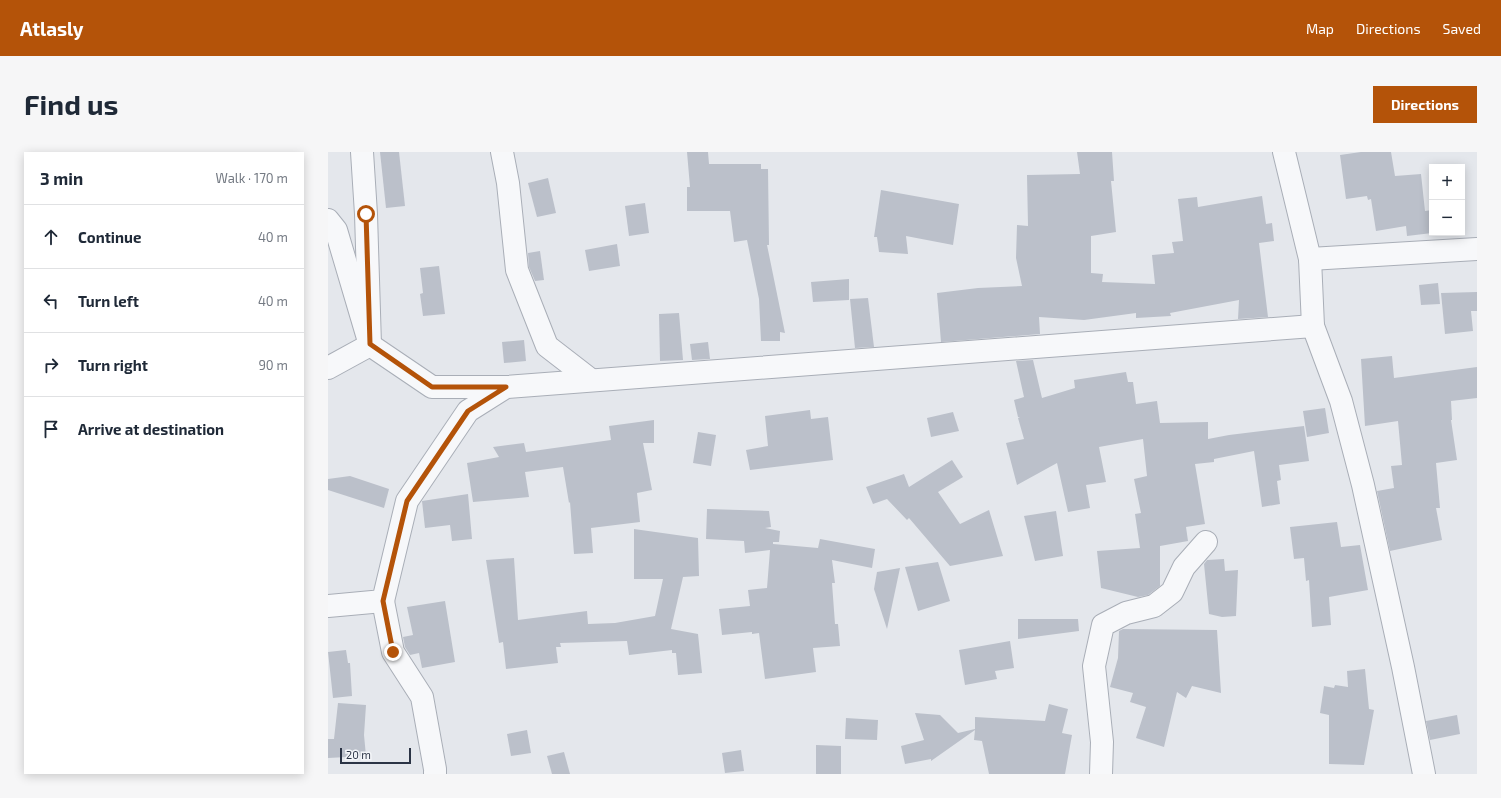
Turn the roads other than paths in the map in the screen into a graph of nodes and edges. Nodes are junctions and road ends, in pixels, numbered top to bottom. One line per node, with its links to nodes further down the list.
1 (362, 152): 8 (street)
2 (502, 152): 10 (street)
3 (1284, 152): 6 (street)
4 (328, 220): 8 (street)
5 (1477, 249): 6 (street)
6 (1310, 259): 7 (street)
7 (1314, 326): 10 (street); 17 (street)
8 (370, 344): 9 (street); 11 (street)
9 (328, 368)
10 (591, 380): 11 (street)
11 (506, 387): 13 (street)
12 (1206, 542): 16 (street)
13 (383, 601): 14 (street); 15 (street)
14 (328, 606)
15 (435, 774)
16 (1101, 774)
17 (1424, 774)

